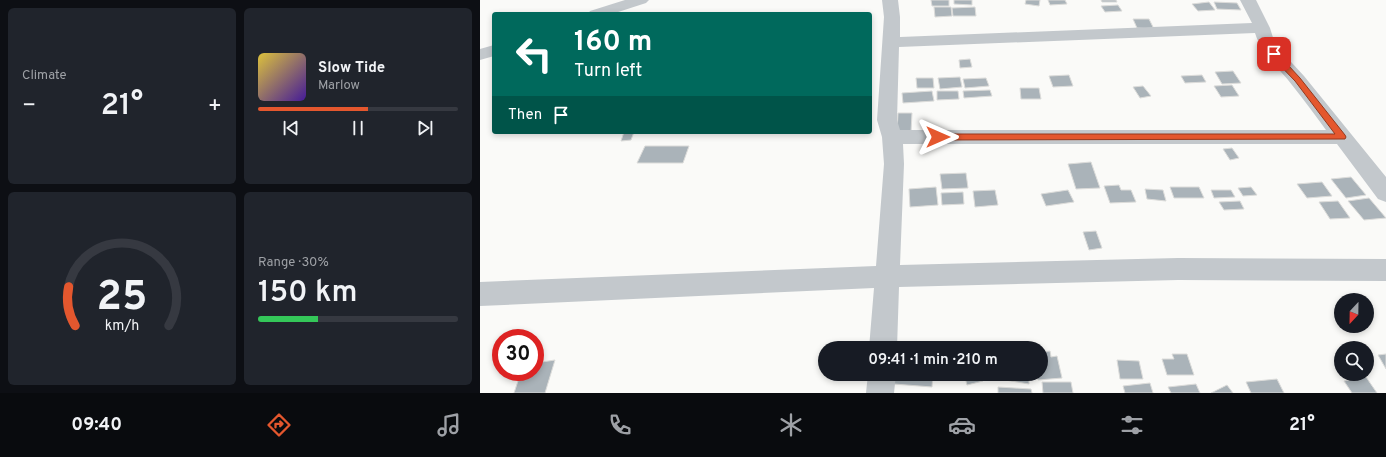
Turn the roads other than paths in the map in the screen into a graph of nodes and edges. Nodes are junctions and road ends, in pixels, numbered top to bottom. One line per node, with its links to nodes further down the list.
1 (642, 0): 4 (street)
2 (890, 0): 6 (street)
3 (1248, 0): 5 (street)
4 (603, 12)
5 (1262, 28): 6 (street); 9 (street)
6 (891, 42): 10 (street)
7 (492, 51): 8 (street)
8 (480, 55)
9 (1342, 137): 10 (street); 11 (street)
10 (892, 138): 13 (street)
11 (1386, 193)
12 (1386, 270): 13 (street)
13 (889, 276): 14 (street); 15 (street)
14 (480, 294)
15 (884, 341)
16 (881, 381): 17 (street)
17 (880, 393)

